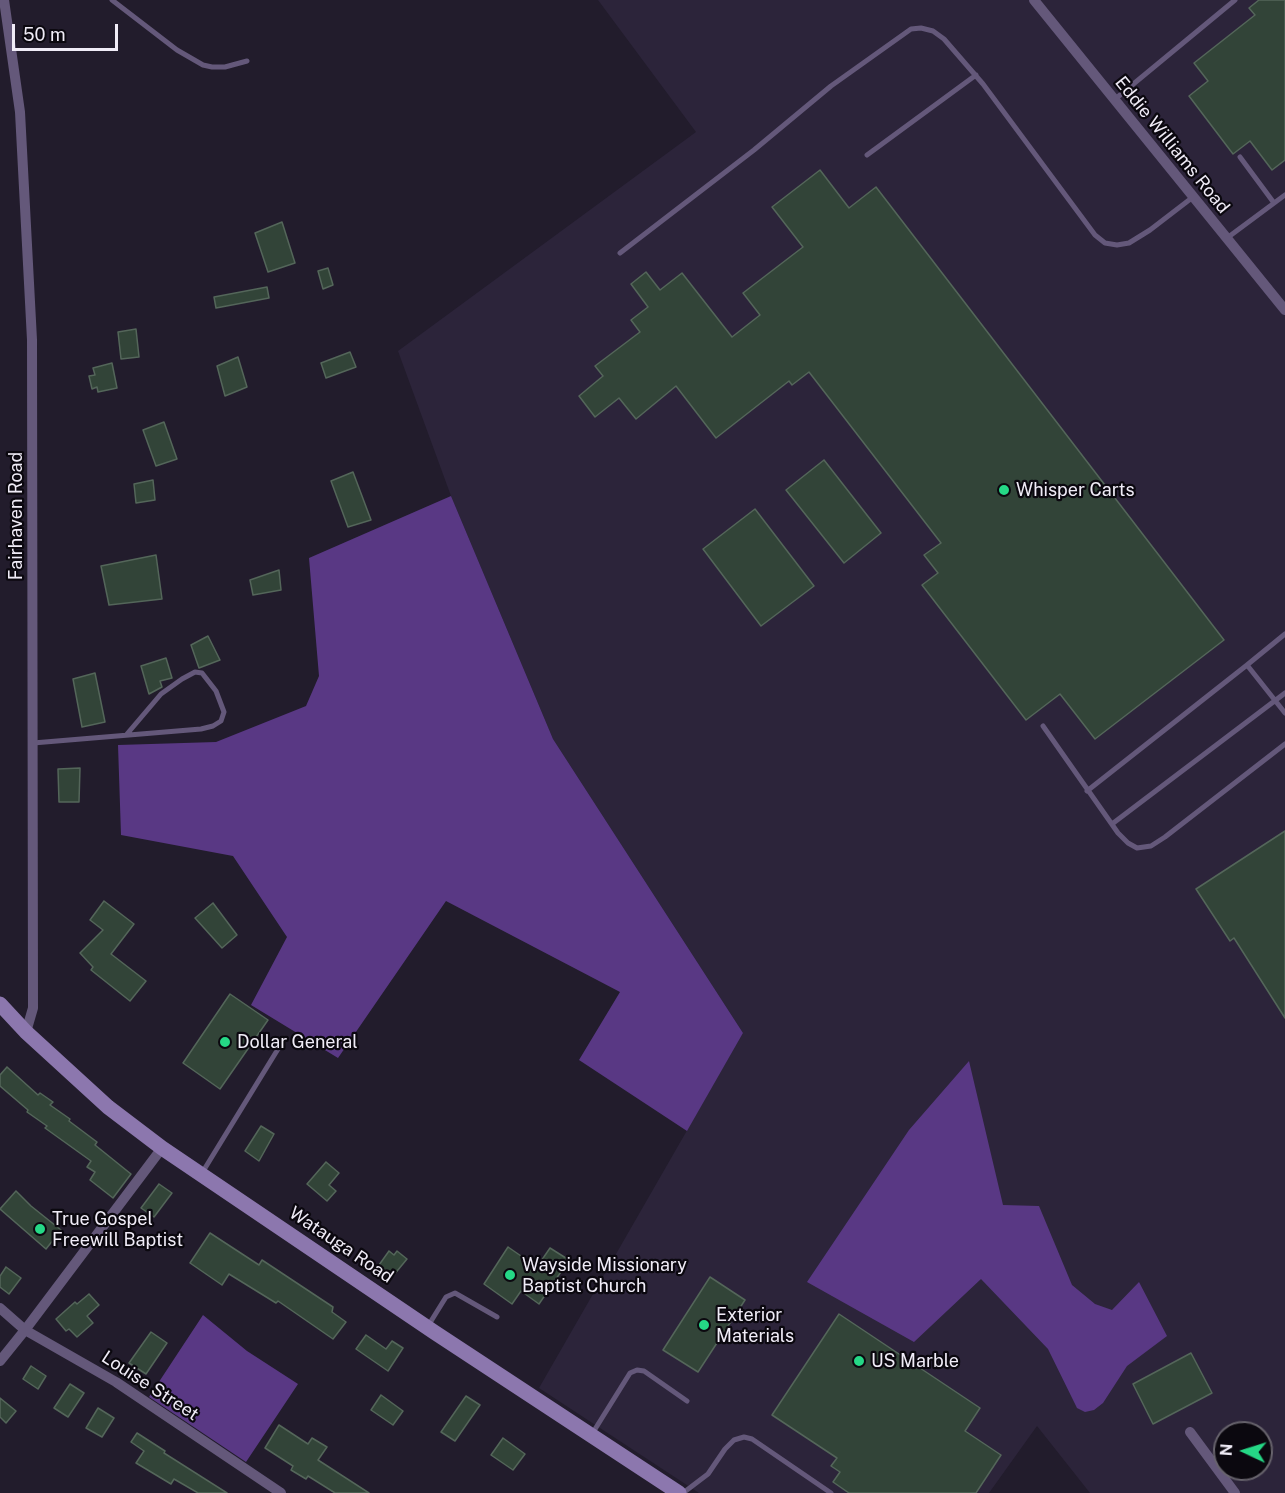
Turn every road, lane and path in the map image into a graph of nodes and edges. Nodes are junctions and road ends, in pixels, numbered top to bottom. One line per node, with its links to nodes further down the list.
1 (4, 0): 23 (street, Fairhaven Road)
2 (112, 0): 5 (lane)
3 (1034, 0): 7 (street, Eddie Williams Road)
4 (1235, 0): 7 (lane)
5 (247, 62)
6 (976, 75): 8 (lane); 11 (lane); 14 (lane)
7 (1114, 100): 11 (street, Eddie Williams Road)
8 (867, 155)
9 (1240, 157): 12 (lane)
10 (1285, 195): 12 (lane)
11 (1193, 197): 13 (street, Eddie Williams Road)
12 (1274, 203): 13 (lane)
13 (1227, 238): 15 (street, Eddie Williams Road)
14 (620, 253)
15 (1285, 310)
16 (1285, 634): 17 (lane)
17 (1246, 665): 19 (lane); 25 (lane)
18 (1285, 693): 19 (lane)
19 (1275, 700): 20 (lane); 26 (lane)
20 (1285, 713)
21 (1043, 726): 25 (lane)
22 (127, 734): 22 (lane); 23 (lane)
23 (33, 743): 28 (street, Fairhaven Road)
24 (1285, 744): 26 (lane)
25 (1087, 791): 26 (lane)
26 (1112, 824)
27 (0, 1004): 28 (main road, Watauga Road)
28 (26, 1032): 30 (main road, Watauga Road)
29 (278, 1049): 31 (lane)
30 (162, 1148): 31 (main road, Watauga Road); 35 (street)
31 (201, 1174): 34 (main road, Watauga Road)
32 (0, 1308): 35 (street, Louise Street)
33 (497, 1317): 34 (lane)
34 (428, 1327): 39 (main road, Watauga Road)
35 (26, 1330): 36 (street); 40 (street, Louise Street)
36 (0, 1361)
37 (687, 1401): 39 (lane)
38 (1190, 1431): 43 (street)
39 (591, 1435): 41 (main road, Watauga Road)
40 (281, 1493)
41 (681, 1493): 42 (lane)
42 (831, 1493)
43 (1235, 1493)

